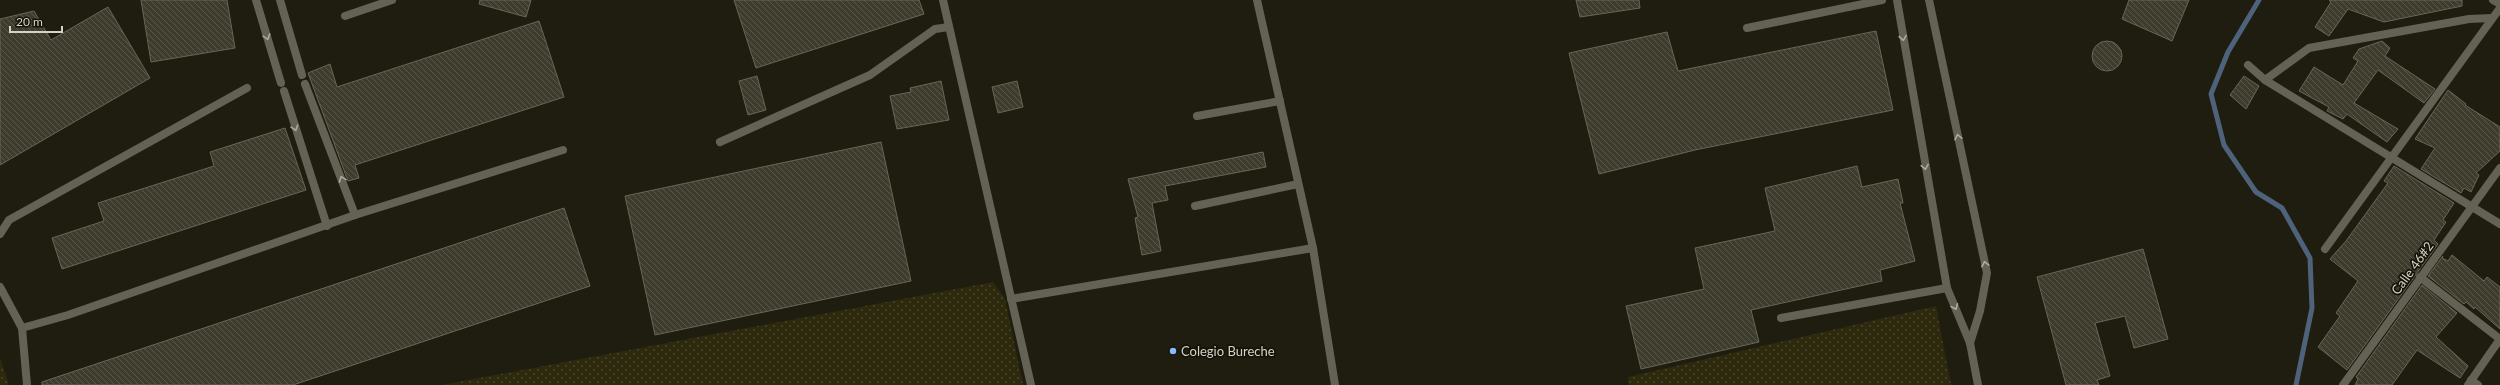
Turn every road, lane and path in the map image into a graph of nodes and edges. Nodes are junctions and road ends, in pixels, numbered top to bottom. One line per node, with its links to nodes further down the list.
1 (256, 0): 32 (street, one-way to 32)
2 (280, 0): 17 (street)
3 (392, 0): 12 (street)
4 (943, 0): 14 (street)
5 (1257, 0): 21 (street)
6 (1882, 0): 15 (street)
7 (1897, 0): 38 (street, one-way to 38)
8 (1929, 0): 43 (street, one-way to 8)
9 (2493, 0): 10 (street)
10 (2500, 4)
11 (2500, 8): 13 (street)
12 (346, 16)
13 (2492, 18): 18 (street); 25 (street)
14 (949, 27): 23 (street); 39 (street)
15 (1747, 28)
16 (2248, 65): 18 (street)
17 (302, 75)
18 (2265, 80): 25 (street)
19 (305, 84): 30 (street, one-way to 19)
20 (247, 88): 33 (street)
21 (1280, 101): 22 (street); 27 (street)
22 (1197, 116)
23 (720, 142)
24 (564, 150): 30 (street)
25 (2390, 158): 29 (street); 35 (street)
26 (2500, 168): 29 (street, Calle 46#2)
27 (1298, 184): 28 (street); 34 (street)
28 (1195, 206)
29 (2472, 206): 31 (street); 36 (street, Calle 46#2)
30 (355, 215): 32 (street)
31 (2500, 224)
32 (326, 226): 41 (street)
33 (0, 234)
34 (1312, 248): 39 (street); 48 (street)
35 (2325, 250)
36 (2420, 277): 42 (street); 45 (street, Calle 46#2)
37 (0, 287): 41 (street)
38 (1946, 288): 40 (street); 43 (street, one-way to 43)
39 (1011, 299): 47 (street)
40 (1781, 318)
41 (22, 328): 46 (street)
42 (2500, 339): 44 (street)
43 (1970, 343): 49 (street)
44 (2472, 383)
45 (2343, 384)
46 (27, 385)
47 (1031, 385)
48 (1335, 385)
49 (1978, 385)

